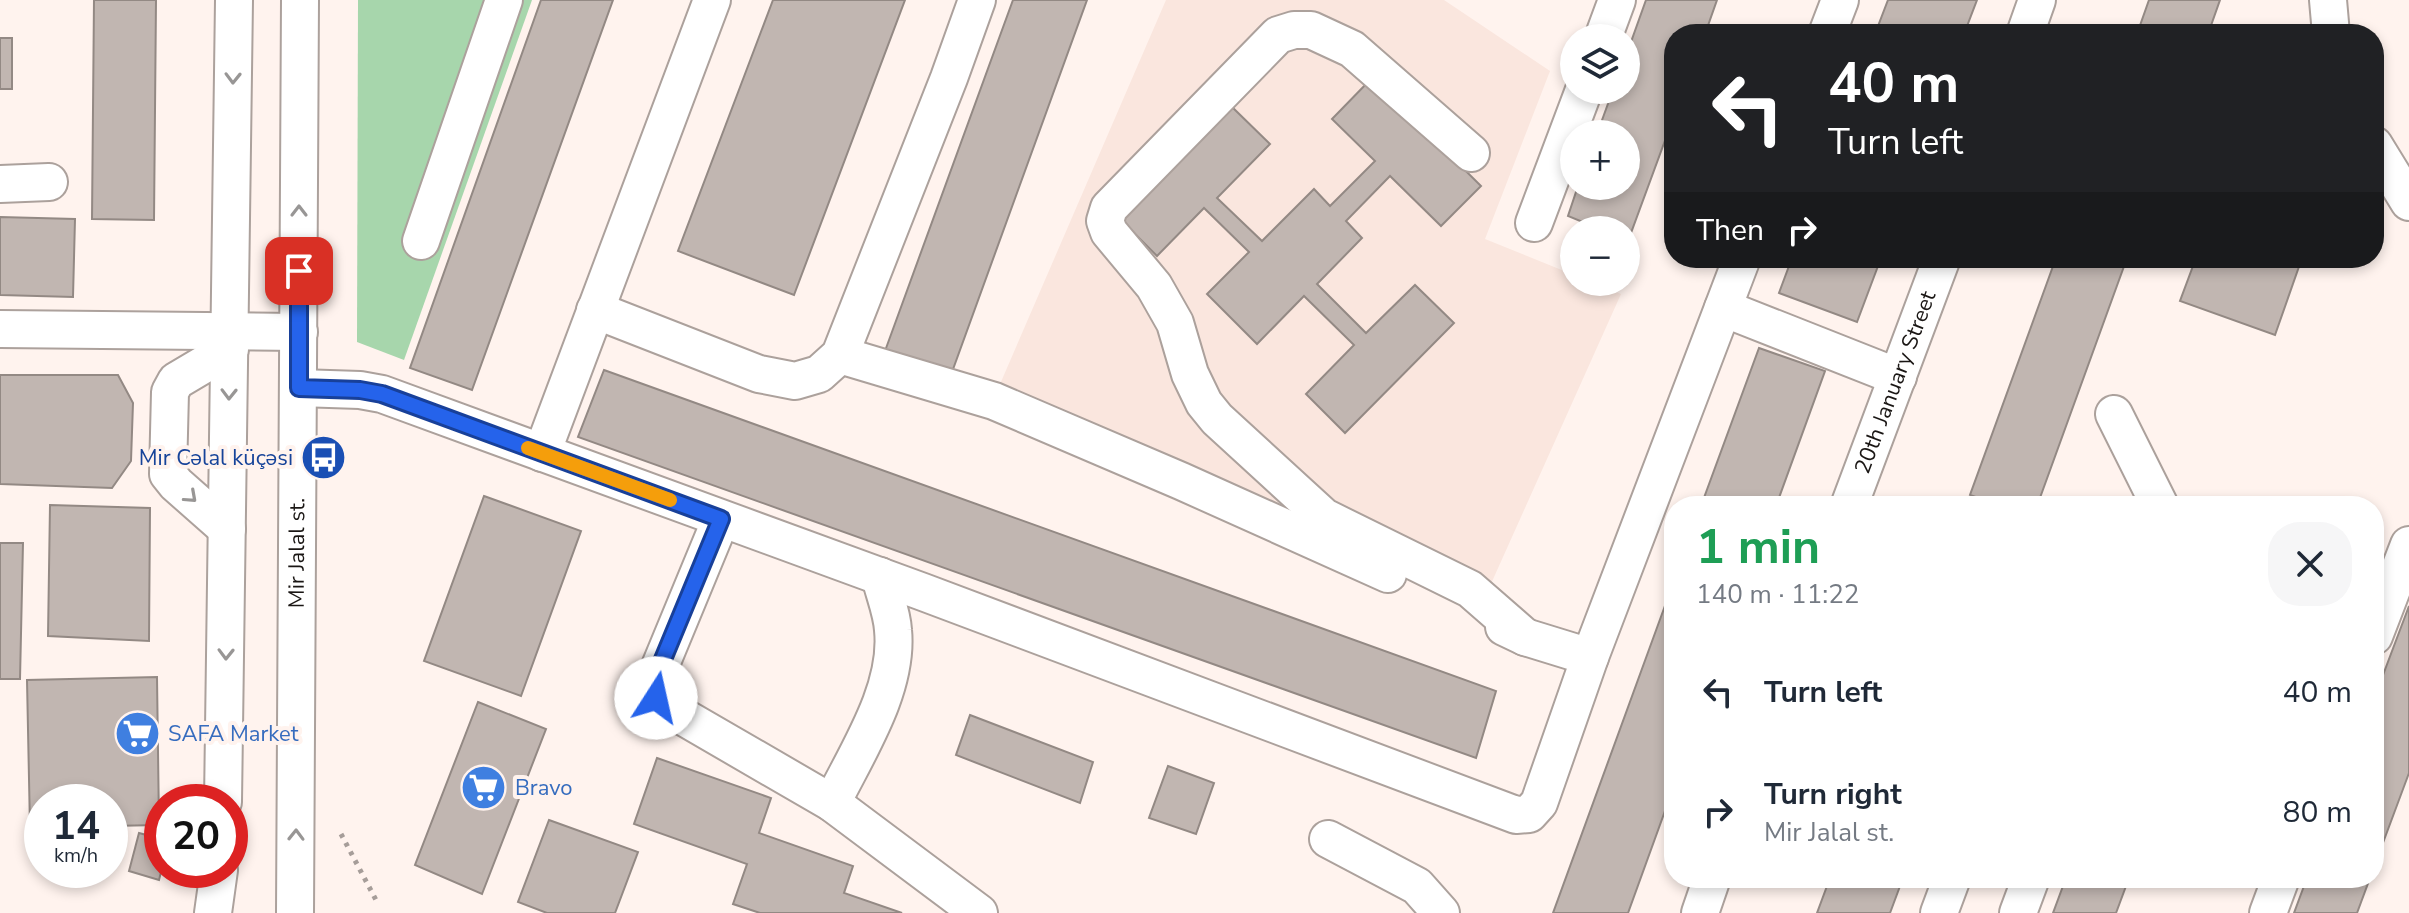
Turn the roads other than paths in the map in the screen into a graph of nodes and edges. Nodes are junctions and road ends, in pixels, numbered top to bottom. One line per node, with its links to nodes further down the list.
1 (234, 0): 28 (street, one-way to 28)
2 (300, 0): 27 (street, Mir Jalal st., one-way to 2)
3 (504, 0): 21 (street)
4 (712, 0): 25 (street)
5 (977, 0): 29 (street)
6 (1617, 0): 10 (street)
7 (1840, 0): 11 (street)
8 (2037, 0): 12 (street)
9 (2328, 0): 13 (street)
10 (1608, 24)
11 (1831, 24)
12 (2029, 24)
13 (2330, 24)
14 (1579, 104): 20 (street)
15 (1471, 153): 41 (street)
16 (2384, 161): 19 (street)
17 (49, 182): 18 (street)
18 (0, 184)
19 (2409, 202)
20 (1534, 223)
21 (421, 241)
22 (1738, 268): 24 (street)
23 (1938, 268): 30 (street, 20th January Street)
24 (1723, 308): 30 (street); 42 (street)
25 (595, 310): 29 (street); 33 (street)
26 (0, 329): 28 (street)
27 (299, 332): 28 (street); 31 (street, Mir Jalal st.)
28 (230, 340): 37 (street, one-way to 37); 37 (street, one-way to 37)
29 (840, 355): 41 (street)
30 (1898, 377): 34 (street, 20th January Street)
31 (299, 388): 33 (street); 52 (street, Mir Jalal st., one-way to 31)
32 (2114, 414): 35 (street)
33 (542, 453): 36 (street)
34 (1853, 496)
35 (2155, 496)
36 (721, 519): 39 (street); 44 (street)
37 (227, 529): 43 (street, one-way to 43)
38 (2409, 545): 40 (street)
39 (880, 576): 42 (street); 44 (street)
40 (2384, 610)
41 (1525, 637): 42 (street)
42 (1590, 657)
43 (223, 784)
44 (832, 803): 53 (street)
45 (1328, 839): 54 (street)
46 (216, 888): 51 (street)
47 (1709, 888): 55 (street)
48 (1948, 888): 56 (street)
49 (2027, 888): 57 (street)
50 (2277, 888): 58 (street)
51 (213, 913)
52 (295, 913)
53 (979, 913)
54 (1441, 913)
55 (1700, 913)
56 (1939, 913)
57 (2018, 913)
58 (2268, 913)

